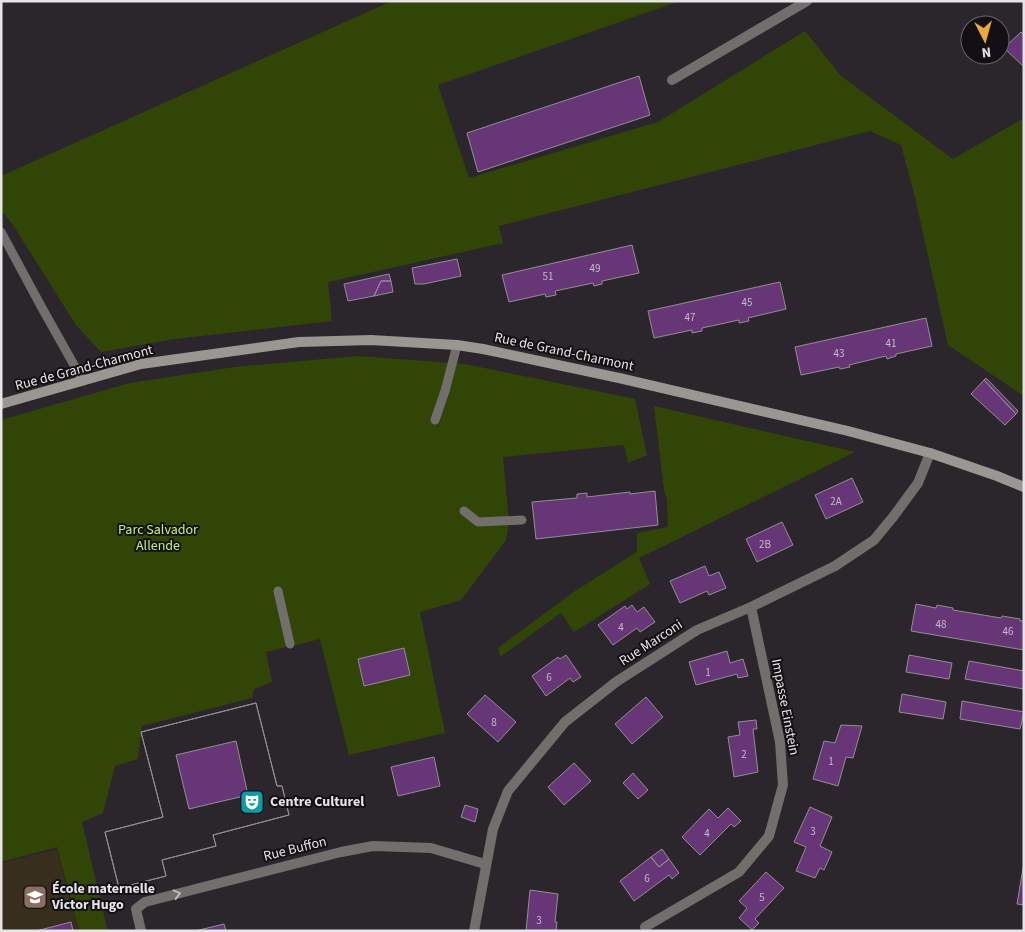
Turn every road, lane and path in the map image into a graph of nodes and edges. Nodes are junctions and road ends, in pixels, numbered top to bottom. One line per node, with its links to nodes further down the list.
1 (807, 1): 2 (street)
2 (672, 80)
3 (1, 232): 5 (lane)
4 (457, 345): 5 (street, Rue de Grand-Charmont); 7 (lane); 8 (street, Rue de Grand-Charmont)
5 (83, 381): 6 (street, Rue de Grand-Charmont)
6 (1, 404)
7 (435, 420)
8 (930, 453): 9 (street, Rue de Grand-Charmont); 13 (street, Rue Marconi)
9 (1024, 487)
10 (464, 511): 11 (lane)
11 (522, 520)
12 (278, 591): 14 (lane)
13 (751, 607): 15 (street, Rue Marconi); 16 (street, Impasse Einstein)
14 (290, 644)
15 (486, 864): 17 (street, Rue Buffon, one-way to 15); 18 (street, Rue Marconi)
16 (645, 927)
17 (141, 931)
18 (474, 931)

